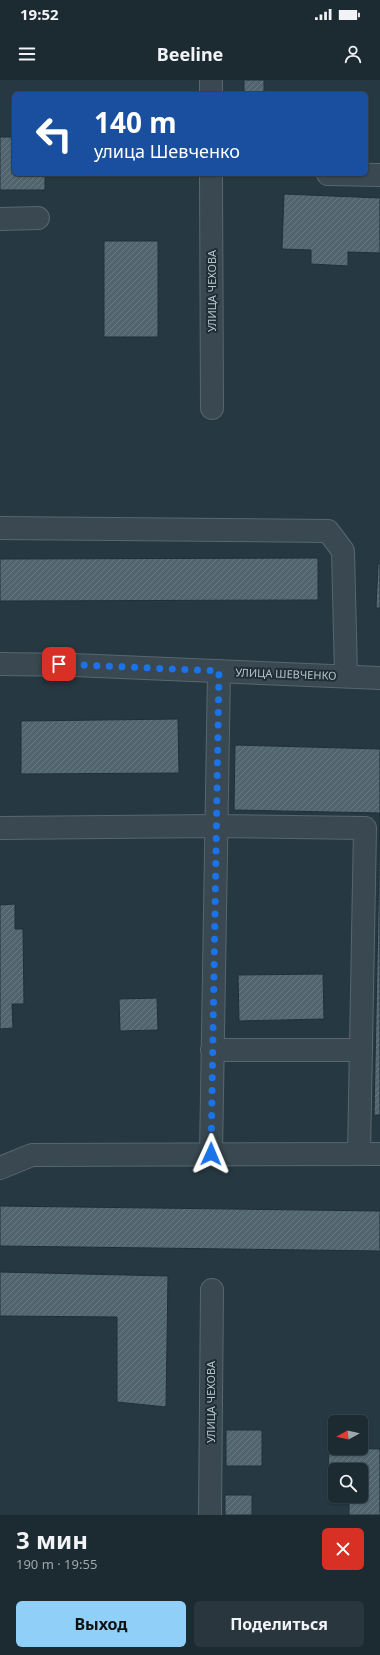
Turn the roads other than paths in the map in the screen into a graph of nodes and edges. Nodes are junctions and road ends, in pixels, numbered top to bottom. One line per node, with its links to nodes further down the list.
1 (211, 80): 2 (street)
2 (211, 92)
3 (368, 175): 4 (street)
4 (380, 175)
5 (211, 176): 8 (street, УЛИЦА ЧЕХОВА)
6 (38, 218): 7 (street)
7 (0, 219)
8 (212, 408)
9 (0, 528): 12 (street)
10 (0, 664): 11 (street, УЛИЦА ШЕВЧЕНКО)
11 (219, 671): 12 (street, УЛИЦА ШЕВЧЕНКО); 14 (street)
12 (346, 676): 13 (street, УЛИЦА ШЕВЧЕНКО)
13 (380, 678)
14 (216, 826): 15 (street); 16 (street); 17 (street)
15 (0, 828)
16 (212, 1050): 17 (street); 18 (street)
17 (361, 1050): 19 (street)
18 (211, 1154): 19 (street); 21 (street)
19 (359, 1154): 20 (street)
20 (380, 1154)
21 (0, 1168)
22 (212, 1290): 23 (street, УЛИЦА ЧЕХОВА)
23 (210, 1515)

